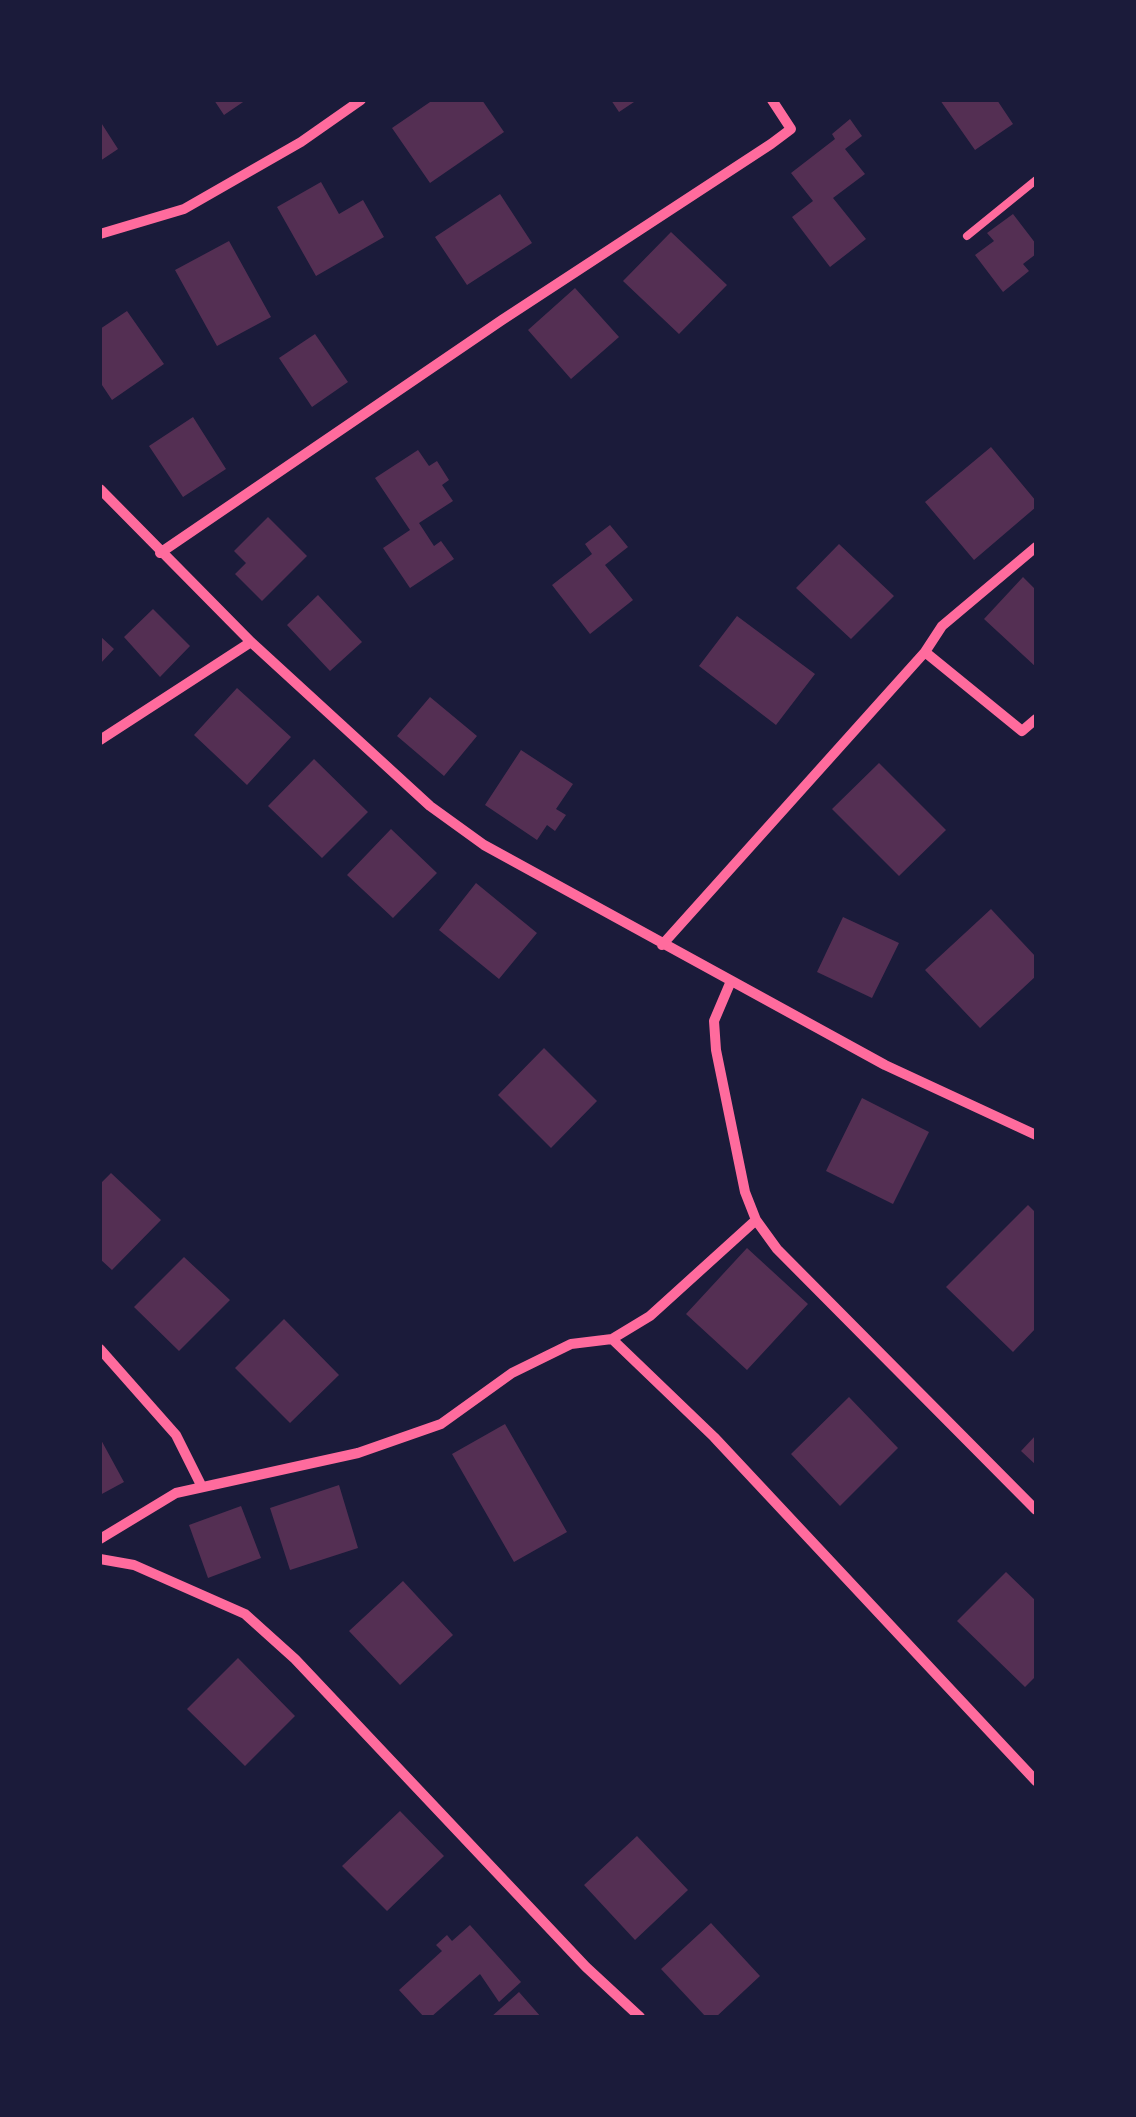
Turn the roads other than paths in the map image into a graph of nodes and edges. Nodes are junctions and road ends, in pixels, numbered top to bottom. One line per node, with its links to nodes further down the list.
1 (362, 100): 4 (street)
2 (772, 100): 8 (street)
3 (1036, 180): 5 (lane)
4 (100, 234)
5 (968, 236)
6 (100, 489): 8 (street)
7 (1036, 548): 10 (street)
8 (160, 553): 9 (street)
9 (251, 642): 12 (street); 13 (street)
10 (925, 652): 11 (street); 13 (street)
11 (1036, 719)
12 (100, 740)
13 (662, 946): 14 (street)
14 (731, 981): 15 (street); 16 (street)
15 (1036, 1134)
16 (756, 1220): 17 (street); 20 (street)
17 (612, 1339): 19 (street); 23 (street)
18 (100, 1349): 19 (street)
19 (201, 1485): 21 (street)
20 (1036, 1510)
21 (100, 1539)
22 (100, 1559): 24 (street)
23 (1036, 1781)
24 (640, 2017)

